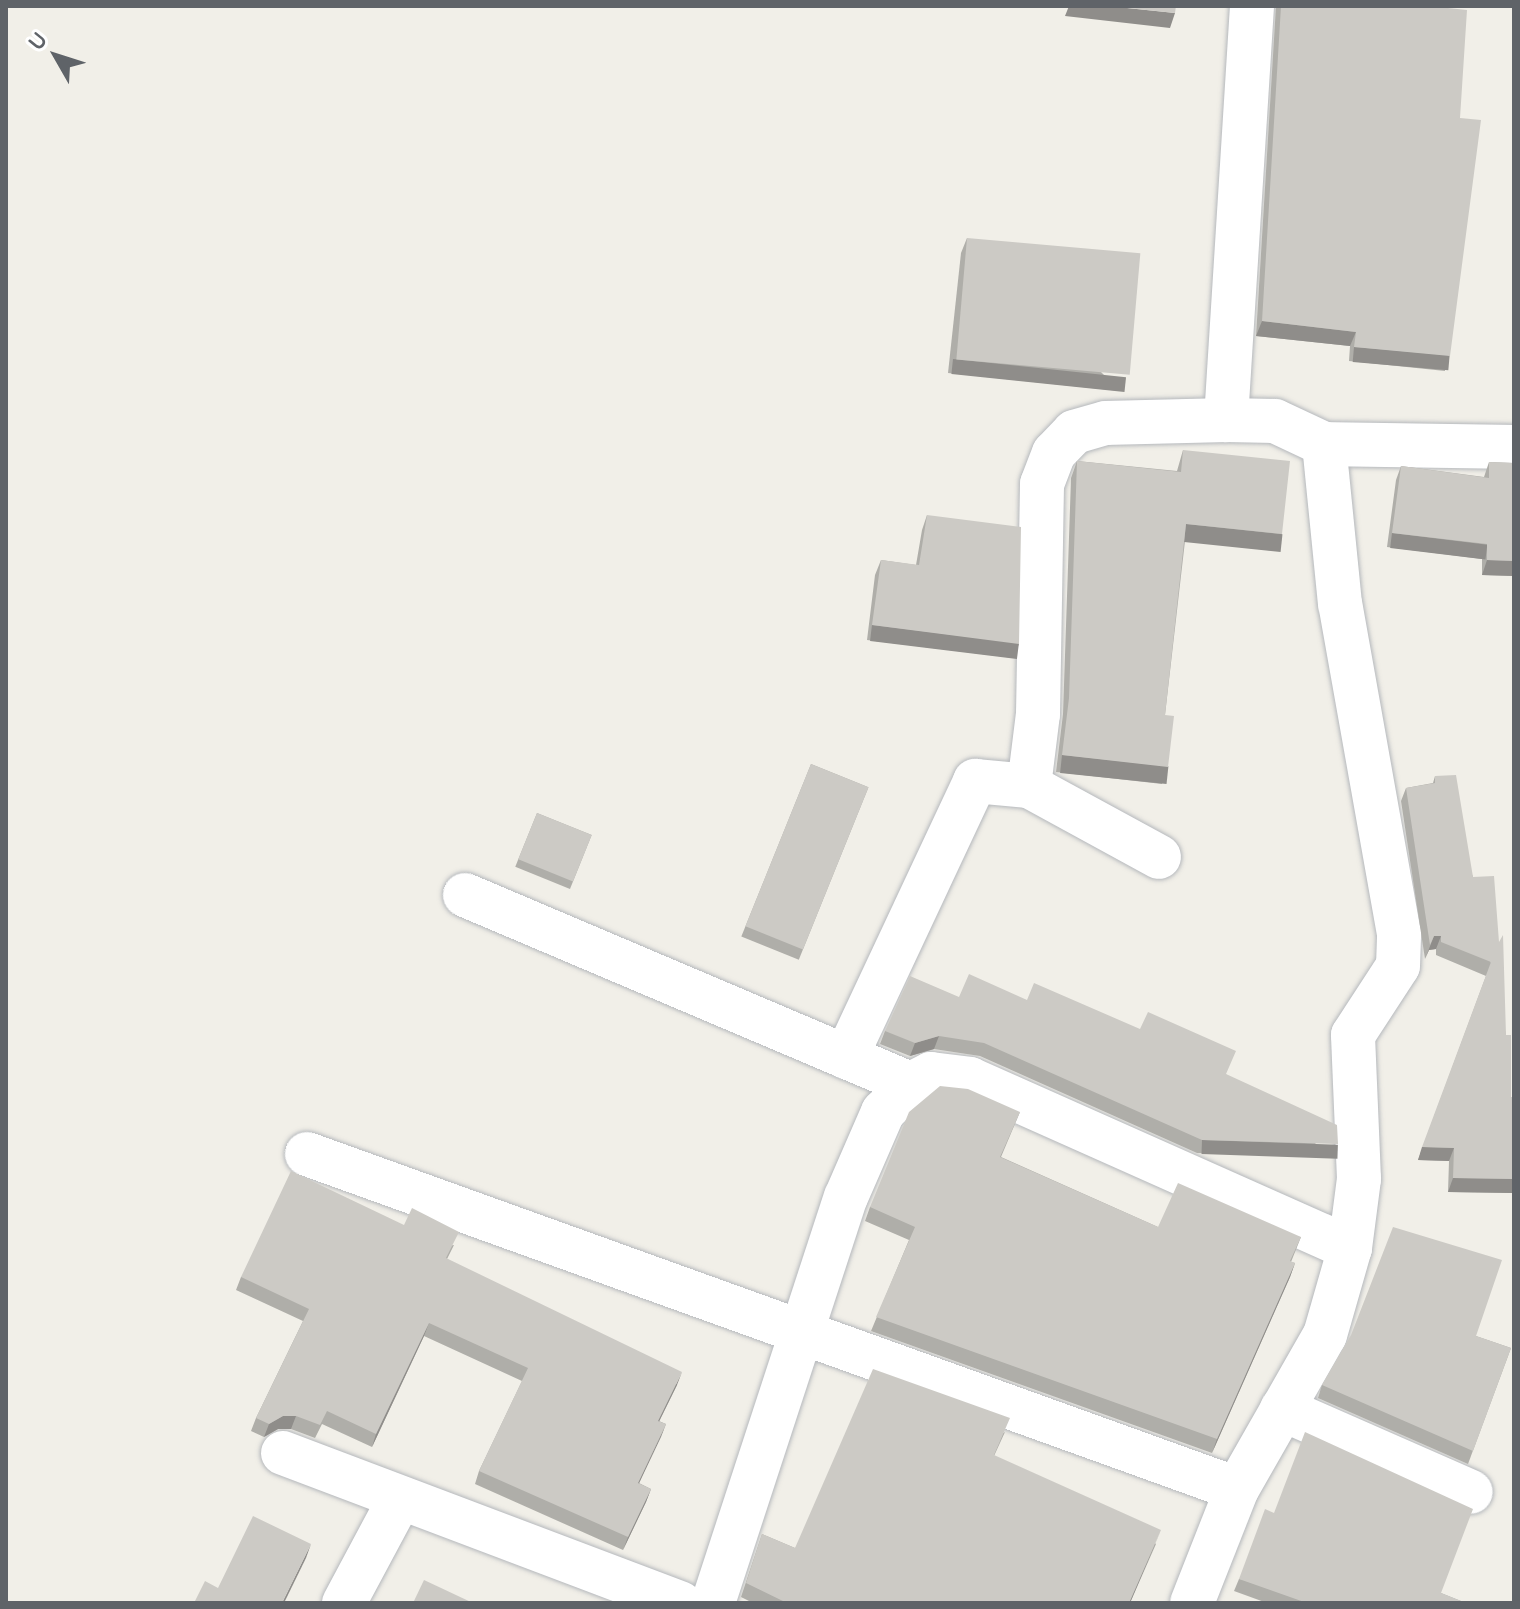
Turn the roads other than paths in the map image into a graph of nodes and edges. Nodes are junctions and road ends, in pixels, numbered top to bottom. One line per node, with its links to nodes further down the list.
1 (1252, 6): 2 (street)
2 (1226, 420): 4 (street); 5 (street)
3 (1514, 438): 4 (street)
4 (1324, 444): 11 (street)
5 (1029, 786): 6 (street); 8 (street)
6 (1159, 857)
7 (465, 895): 8 (street)
8 (846, 1057): 9 (street)
9 (911, 1084): 11 (street); 12 (street)
10 (307, 1154): 12 (street)
11 (1350, 1248): 13 (street)
12 (802, 1330): 15 (street); 20 (street)
13 (1282, 1409): 15 (street); 16 (street)
14 (283, 1453): 17 (street)
15 (1237, 1489): 21 (street)
16 (1471, 1492)
17 (400, 1498): 18 (street); 19 (street)
18 (344, 1603)
19 (681, 1603)
20 (713, 1603)
21 (1192, 1603)

